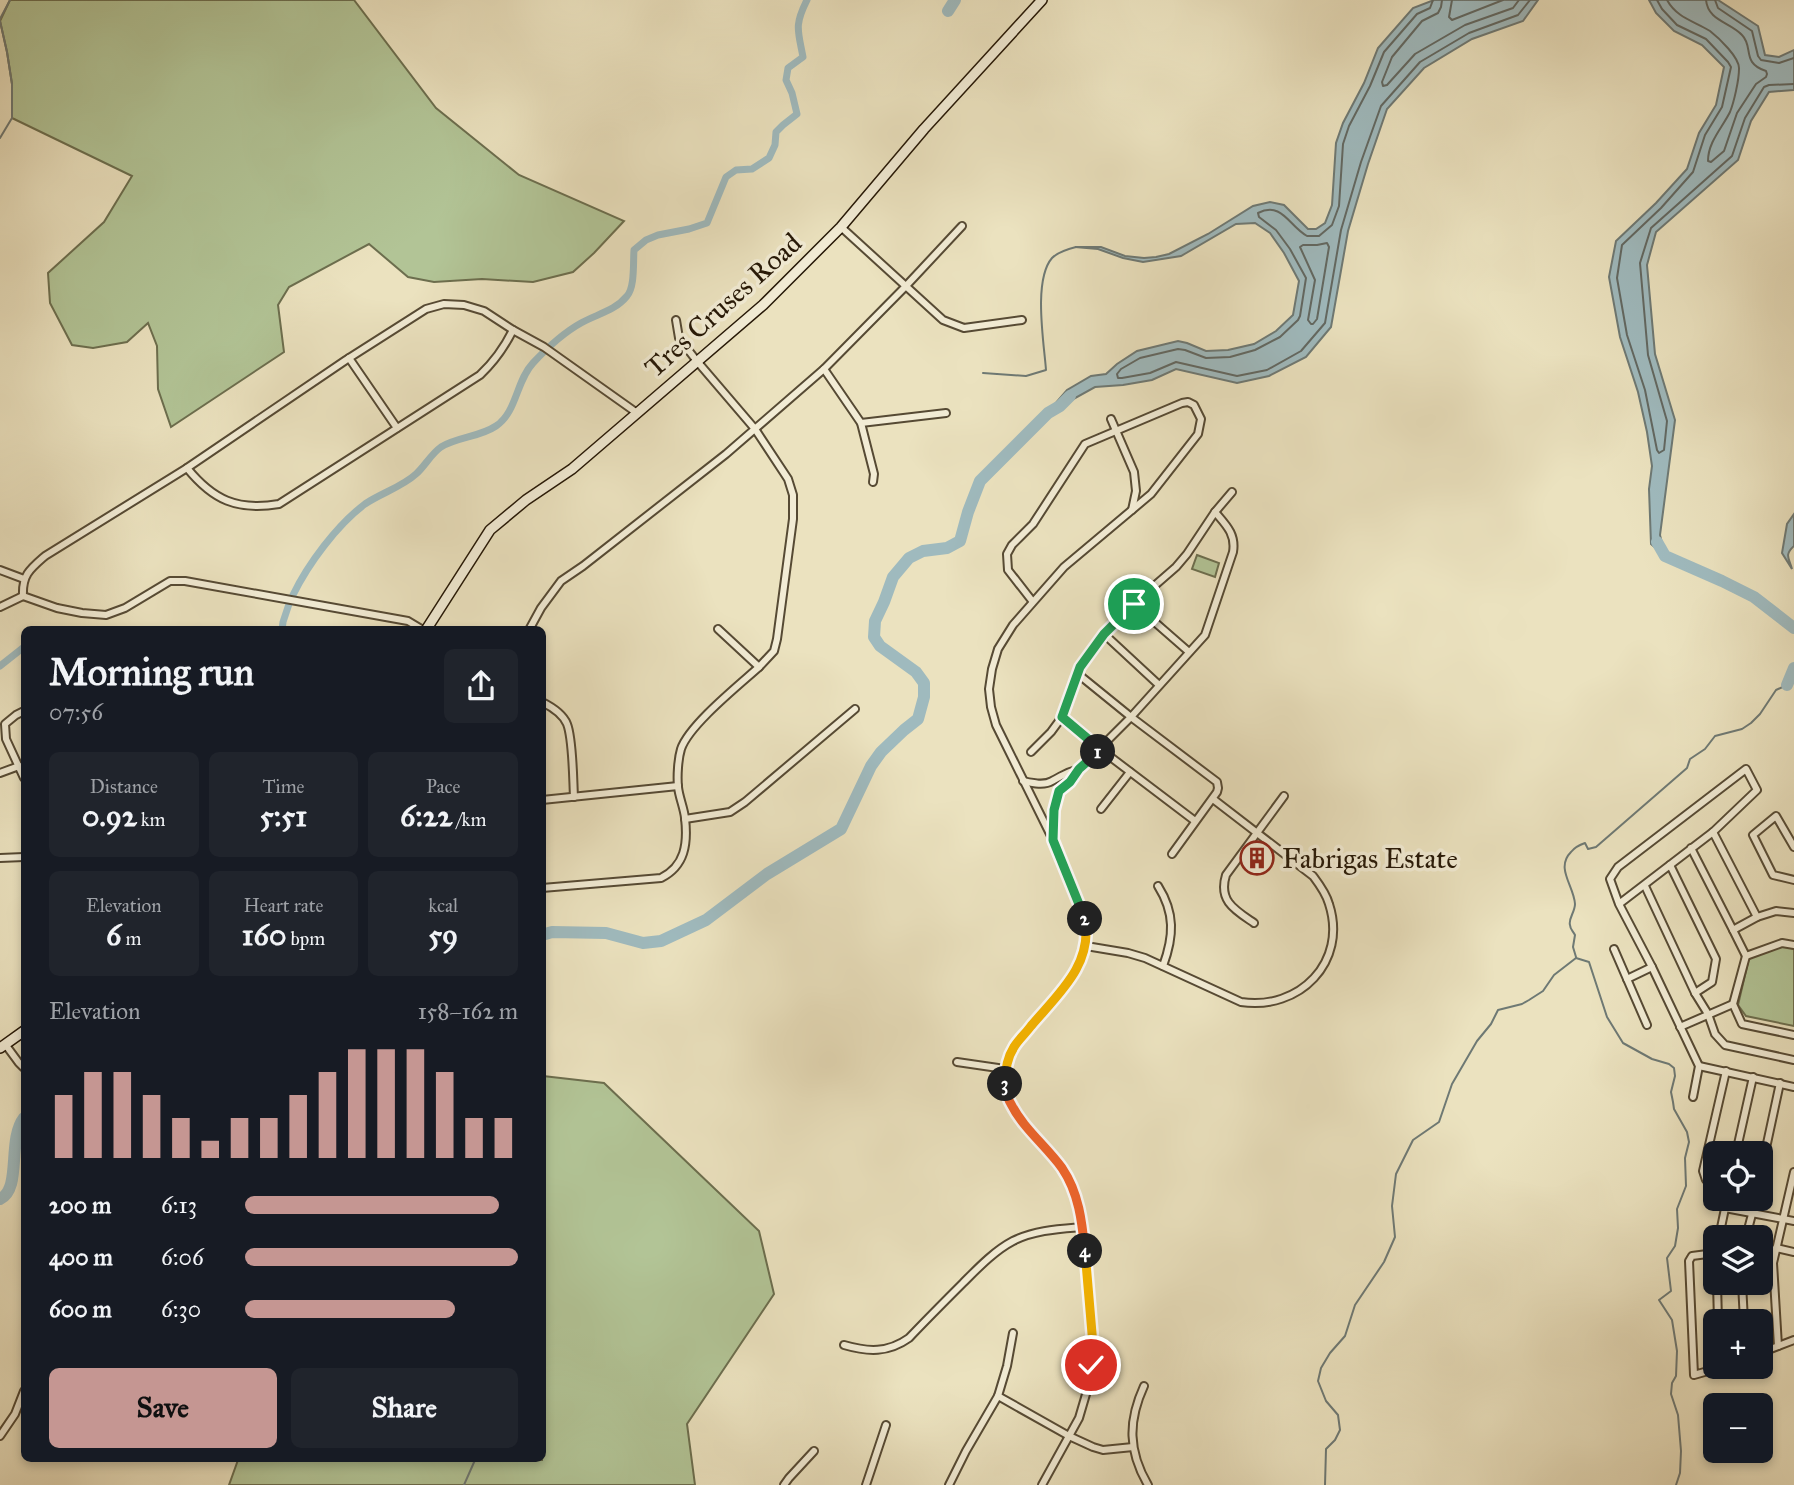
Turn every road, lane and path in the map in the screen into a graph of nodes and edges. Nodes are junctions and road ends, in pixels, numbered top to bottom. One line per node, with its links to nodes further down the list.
1 (1042, 0): 3 (main road, Tres Cruses Road)
2 (962, 226): 4 (street)
3 (841, 228): 4 (street); 9 (main road, Tres Cruses Road)
4 (905, 287): 6 (street); 10 (street)
5 (676, 320): 9 (street)
6 (1023, 320)
7 (513, 330): 8 (street); 11 (street); 15 (street)
8 (349, 358): 15 (street); 18 (street)
9 (696, 360): 11 (main road, Tres Cruses Road); 16 (street)
10 (824, 369): 14 (street); 16 (street)
11 (638, 413): 30 (main road, Tres Cruses Road)
12 (946, 413): 14 (street)
13 (1111, 419): 17 (street)
14 (862, 423): 19 (street)
15 (397, 428): 18 (street)
16 (755, 429): 31 (street); 35 (street)
17 (1115, 430): 21 (street); 21 (street); 26 (street)
18 (187, 468): 24 (street)
19 (873, 482)
20 (1232, 492): 22 (street)
21 (1132, 511): 26 (street)
22 (1215, 512): 27 (street); 34 (street)
23 (0, 570): 24 (street)
24 (24, 579): 25 (street)
25 (23, 596): 28 (street); 29 (street)
26 (1033, 601): 50 (street)
27 (1134, 604): 33 (street); 34 (street)
28 (0, 607)
29 (417, 626)
30 (428, 626)
31 (531, 626)
32 (718, 629): 35 (street)
33 (1104, 634): 36 (street); 37 (street)
34 (1189, 652): 37 (street)
35 (759, 667): 52 (street)
36 (1078, 674): 41 (street); 42 (street)
37 (1159, 685): 42 (street)
38 (546, 705): 55 (street)
39 (855, 709): 59 (street)
40 (21, 712): 45 (street)
41 (1062, 717): 43 (street); 44 (street)
42 (1131, 717): 43 (street); 56 (street)
43 (1100, 749): 46 (street); 48 (street)
44 (1031, 752)
45 (19, 766): 47 (street); 49 (street)
46 (1079, 769): 51 (street); 53 (street)
47 (21, 771)
48 (1130, 772): 58 (street); 60 (street)
49 (0, 773)
50 (1023, 781): 51 (street); 63 (street)
51 (1052, 782): 53 (street)
52 (678, 786): 55 (street); 59 (street)
53 (1059, 791): 63 (street)
54 (1284, 796): 61 (street)
55 (574, 797): 57 (street)
56 (1213, 799): 60 (street); 61 (street)
57 (546, 800)
58 (1101, 809)
59 (685, 820): 73 (street)
60 (1195, 821): 66 (street)
61 (1257, 832): 77 (street); 83 (street)
62 (1713, 832): 65 (street); 74 (street); 76 (street)
63 (1053, 840): 80 (street)
64 (1794, 847): 70 (street)
65 (1691, 848): 69 (street); 78 (street)
66 (1172, 853)
67 (21, 857): 68 (street)
68 (0, 858)
69 (1670, 865): 72 (street); 86 (street)
70 (1794, 880)
71 (1158, 886): 83 (street)
72 (1645, 886): 74 (street); 86 (street)
73 (546, 888)
74 (1619, 904): 84 (street)
75 (1794, 913): 76 (street)
76 (1757, 918): 78 (street)
77 (1254, 923)
78 (1733, 930): 82 (street)
79 (1794, 945): 82 (street)
80 (1086, 946): 83 (street); 98 (street)
81 (1614, 950): 85 (street)
82 (1746, 956): 87 (street)
83 (1163, 966)
84 (1652, 967): 85 (street); 90 (street)
85 (1627, 979): 89 (street)
86 (1695, 993): 88 (street)
87 (1733, 1004): 88 (street); 92 (street)
88 (1708, 1014): 90 (street); 94 (street)
89 (1647, 1024)
90 (1680, 1027): 97 (street)
91 (21, 1033): 93 (main road)
92 (1794, 1035)
93 (3, 1046): 96 (street)
94 (1794, 1060)
95 (957, 1062): 98 (street)
96 (21, 1065)
97 (1699, 1066): 99 (street); 103 (street)
98 (1005, 1069): 114 (street)
99 (1726, 1071): 100 (street); 104 (street)
100 (1752, 1077): 101 (street); 105 (street)
101 (1780, 1083): 102 (street); 106 (street)
102 (1794, 1087)
103 (1693, 1097)
104 (1710, 1141)
105 (1739, 1141)
106 (1768, 1141)
107 (1794, 1172): 108 (street)
108 (1792, 1191): 111 (street)
109 (1746, 1211): 110 (street)
110 (1753, 1212): 111 (street); 113 (street)
111 (1783, 1218): 112 (street); 115 (street)
112 (1794, 1221)
113 (1749, 1225)
114 (1083, 1227): 120 (street); 129 (street)
115 (1776, 1248): 116 (street); 121 (street)
116 (1794, 1252)
117 (1703, 1255): 123 (street)
118 (1013, 1334): 125 (street)
119 (1794, 1340): 121 (street)
120 (844, 1345)
121 (1778, 1346): 122 (street)
122 (1773, 1348)
123 (1703, 1372)
124 (1144, 1385): 130 (street)
125 (998, 1396): 129 (street); 134 (street)
126 (21, 1399): 128 (street)
127 (886, 1425): 133 (street)
128 (0, 1436)
129 (1069, 1436): 130 (street); 135 (street)
130 (1133, 1447): 136 (street)
131 (814, 1451): 132 (street)
132 (785, 1485)
133 (866, 1485)
134 (949, 1485)
135 (1042, 1485)
136 (1148, 1485)

